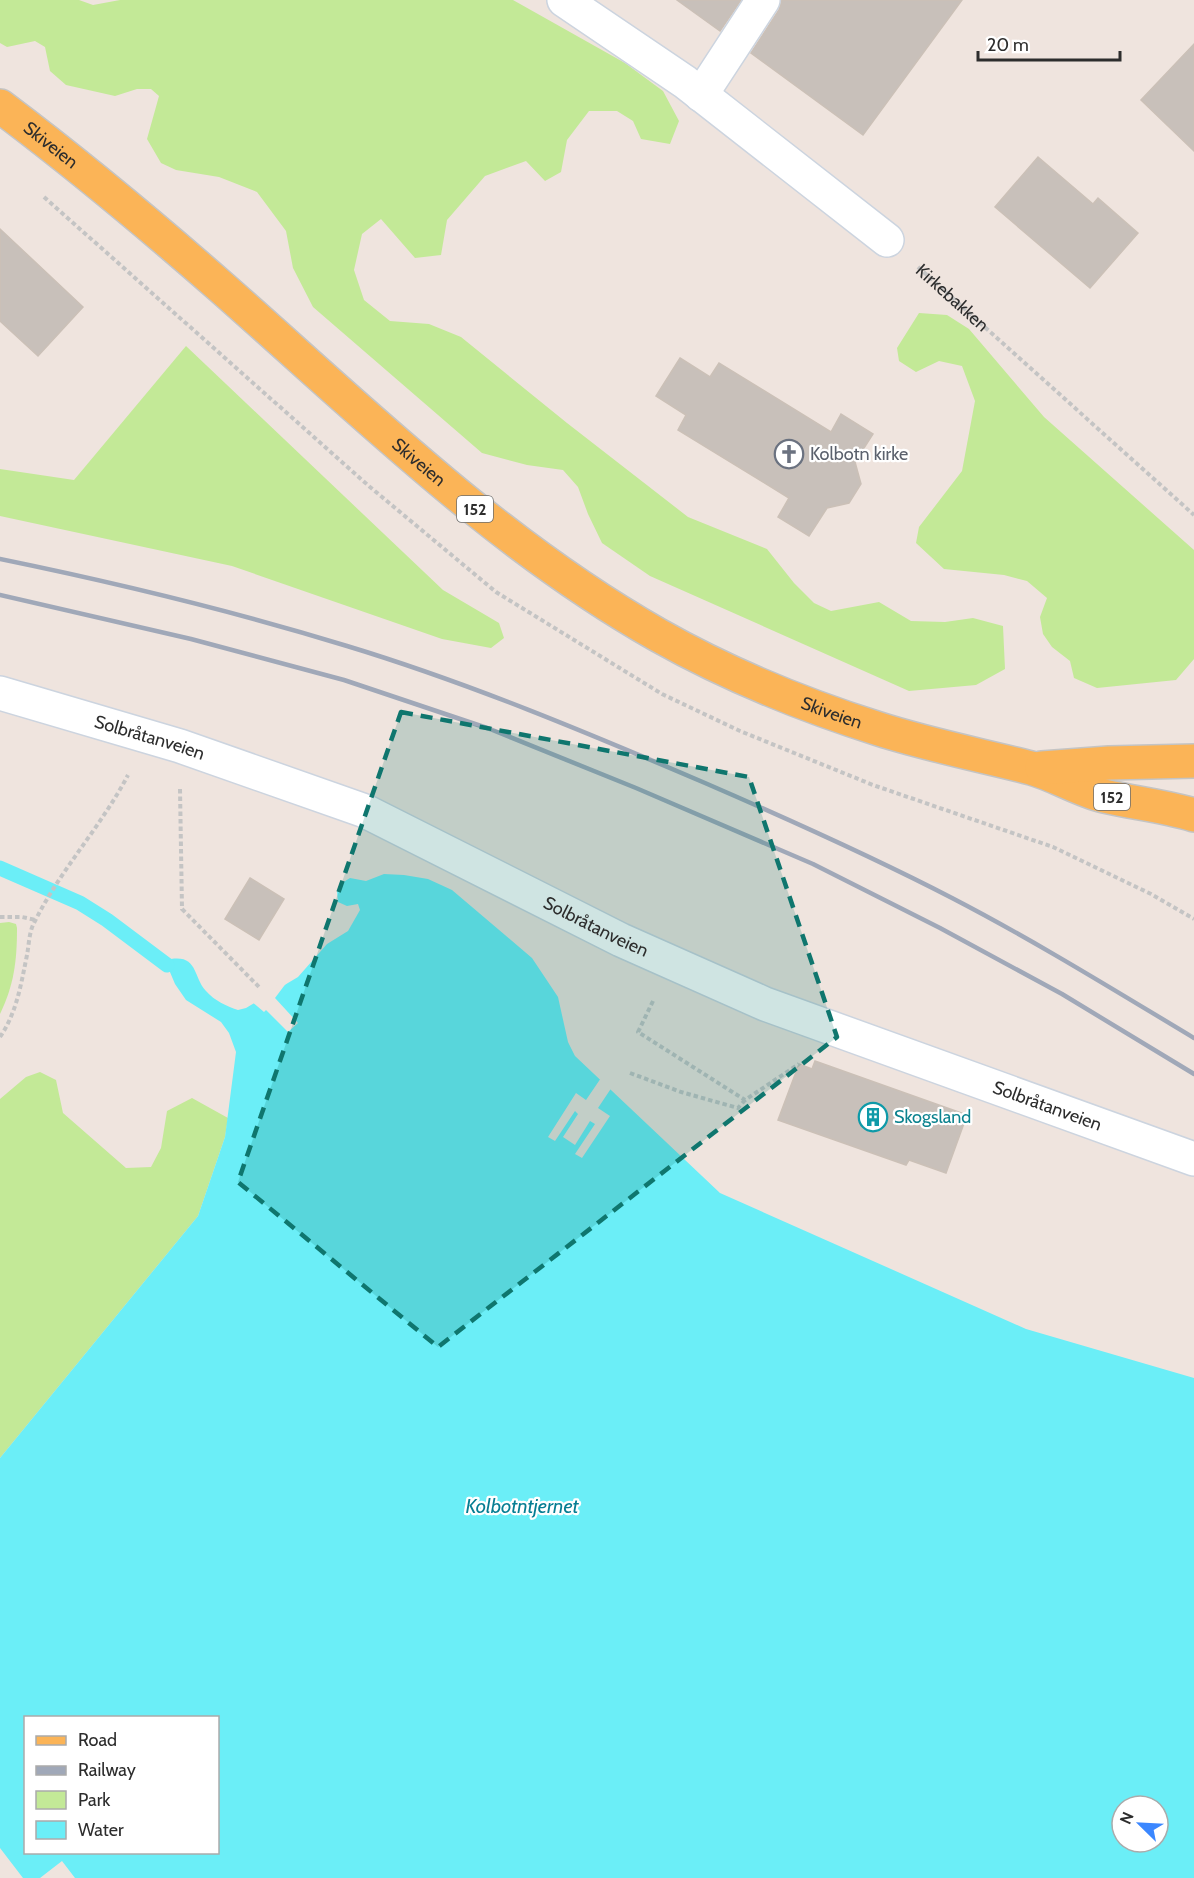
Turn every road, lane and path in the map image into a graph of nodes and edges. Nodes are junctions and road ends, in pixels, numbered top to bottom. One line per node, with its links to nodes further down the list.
1 (564, 0): 3 (street)
2 (763, 0): 3 (street)
3 (701, 95): 5 (street)
4 (0, 106): 11 (main road, Skiveien / 152)
5 (887, 240): 6 (path, Kirkebakken)
6 (1194, 514)
7 (0, 693): 8 (street, Solbråtanveien)
8 (149, 737): 9 (street, Solbråtanveien); 14 (path)
9 (180, 746): 15 (street, Solbråtanveien); 16 (path)
10 (1194, 761): 11 (main road, Skiveien / 152)
11 (1034, 769): 12 (main road, Skiveien / 152)
12 (1194, 815)
13 (0, 917): 14 (path)
14 (36, 920): 17 (path)
15 (672, 962): 20 (path); 21 (street, Solbråtanveien)
16 (259, 987)
17 (0, 1037)
18 (799, 1064): 20 (path)
19 (630, 1073): 20 (path)
20 (746, 1100)
21 (1194, 1159)

